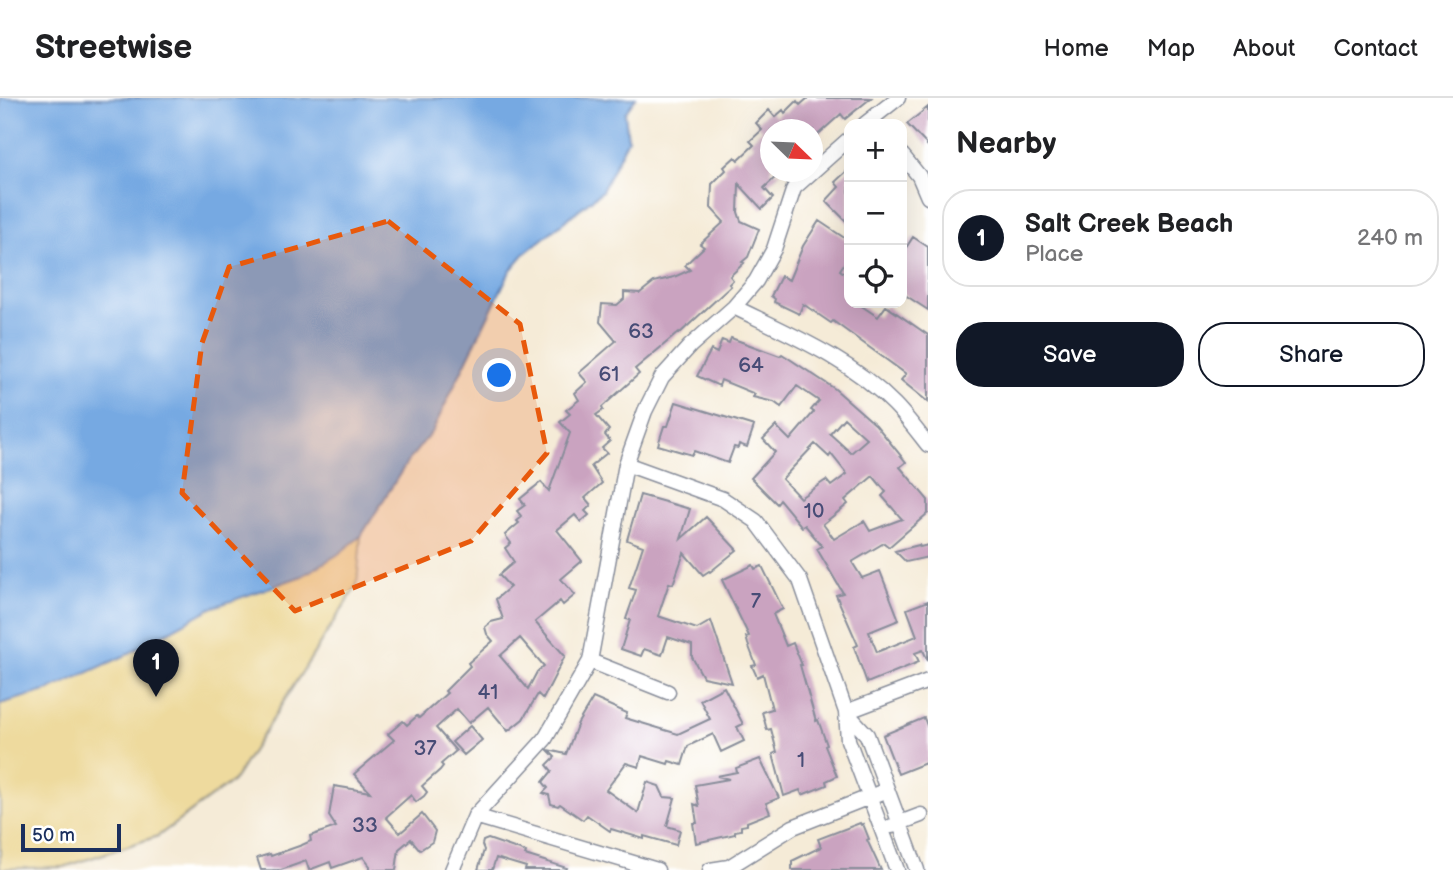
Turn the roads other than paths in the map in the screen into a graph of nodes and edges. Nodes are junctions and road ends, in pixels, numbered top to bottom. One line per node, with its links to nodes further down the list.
1 (898, 98): 2 (street)
2 (875, 119)
3 (844, 143): 6 (street)
4 (907, 161): 5 (street)
5 (928, 197)
6 (734, 307): 7 (street); 8 (street)
7 (928, 445)
8 (626, 464): 9 (street); 12 (street)
9 (590, 661): 11 (street); 16 (street)
10 (928, 681): 12 (street)
11 (668, 692)
12 (846, 712): 13 (street); 14 (street)
13 (887, 790): 14 (street); 17 (street)
14 (868, 797): 18 (street); 23 (street)
15 (921, 815): 17 (street)
16 (475, 816): 21 (street); 22 (street)
17 (900, 823): 18 (street); 20 (street)
18 (881, 831): 24 (street)
19 (928, 853): 20 (street)
20 (915, 864)
21 (452, 870)
22 (657, 870)
23 (710, 870)
24 (897, 870)

